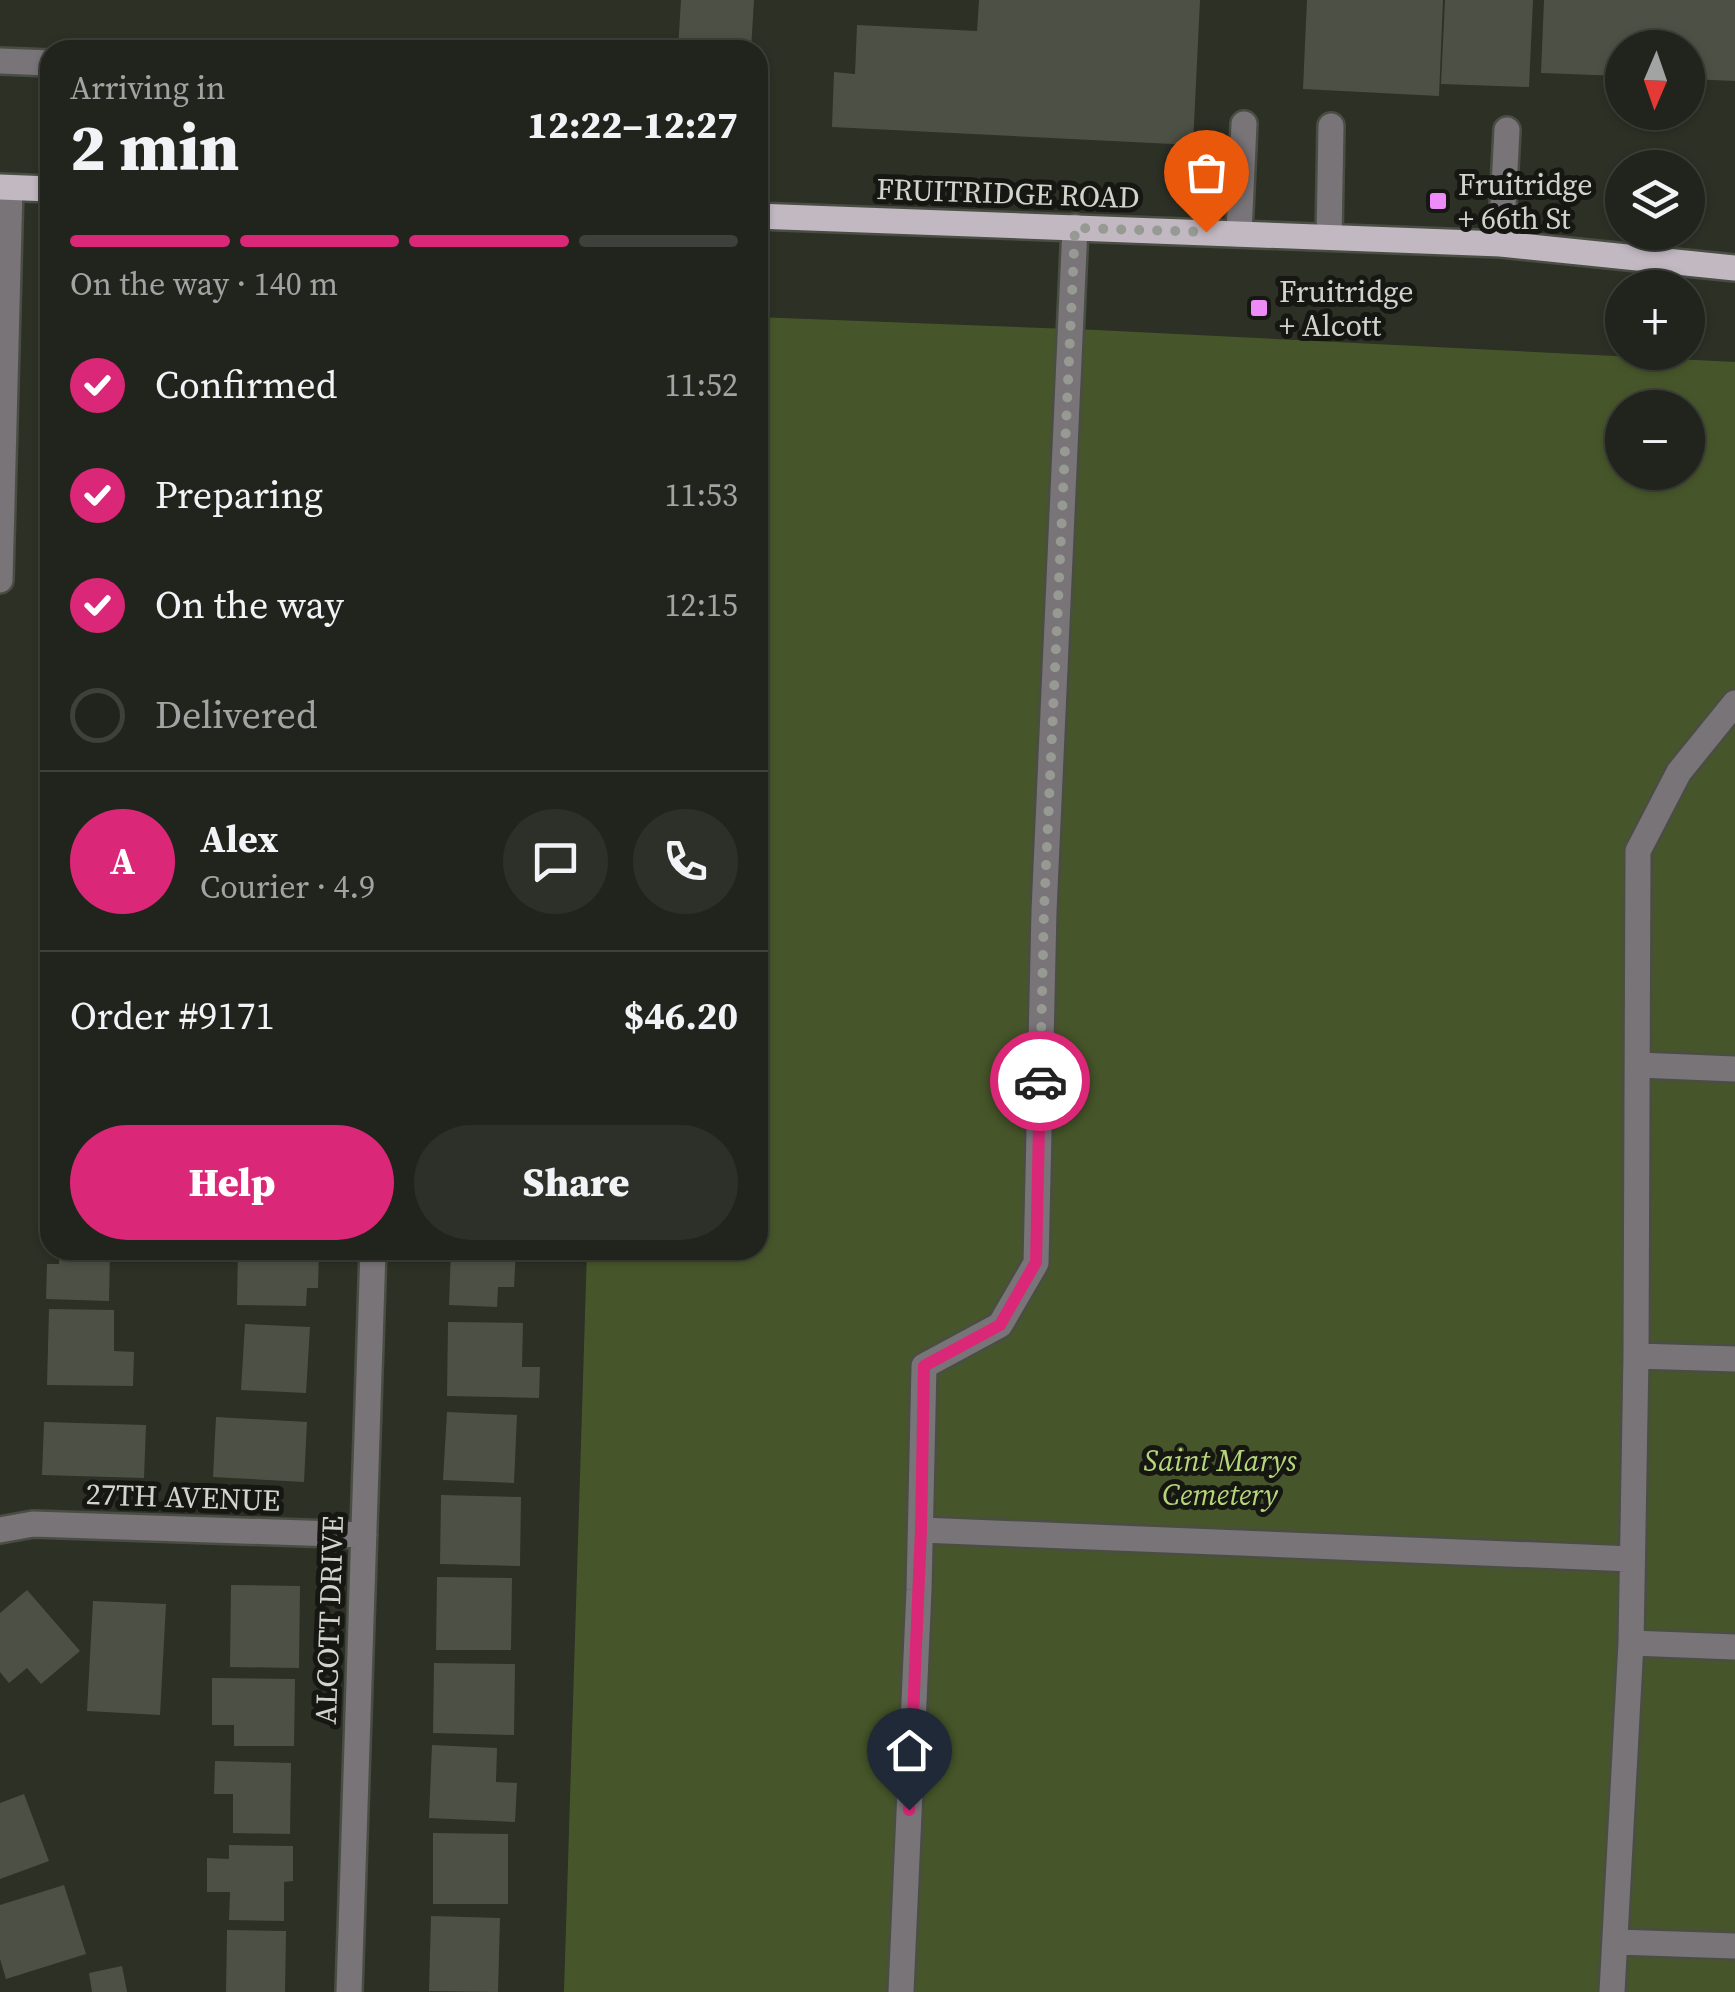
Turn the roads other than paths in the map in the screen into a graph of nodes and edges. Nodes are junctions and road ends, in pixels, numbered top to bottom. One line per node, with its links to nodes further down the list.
1 (0, 61): 2 (street)
2 (40, 63)
3 (1244, 124): 10 (street)
4 (1331, 126): 11 (street)
5 (1507, 130): 12 (street)
6 (5, 188): 7 (main road); 14 (street)
7 (40, 189)
8 (768, 216): 9 (main road, FRUITRIDGE ROAD)
9 (1075, 228): 10 (main road, FRUITRIDGE ROAD); 22 (street)
10 (1239, 234): 11 (main road, FRUITRIDGE ROAD)
11 (1329, 237): 12 (main road, FRUITRIDGE ROAD)
12 (1501, 244): 13 (main road, FRUITRIDGE ROAD)
13 (1735, 268)
14 (0, 580)
15 (1735, 703): 16 (street)
16 (1638, 1065): 17 (street); 19 (street)
17 (1735, 1069)
18 (373, 1260): 23 (street, ALCOTT DRIVE)
19 (1636, 1356): 20 (street); 24 (street)
20 (1735, 1360)
21 (0, 1530): 23 (street, 27TH AVENUE)
22 (921, 1530): 24 (street); 30 (street)
23 (364, 1535): 29 (street, ALCOTT DRIVE)
24 (1632, 1559): 25 (street)
25 (1631, 1643): 26 (street); 27 (street)
26 (1735, 1647)
27 (1616, 1942): 28 (street); 31 (street)
28 (1735, 1946)
29 (350, 1992)
30 (901, 1992)
31 (1612, 1992)

